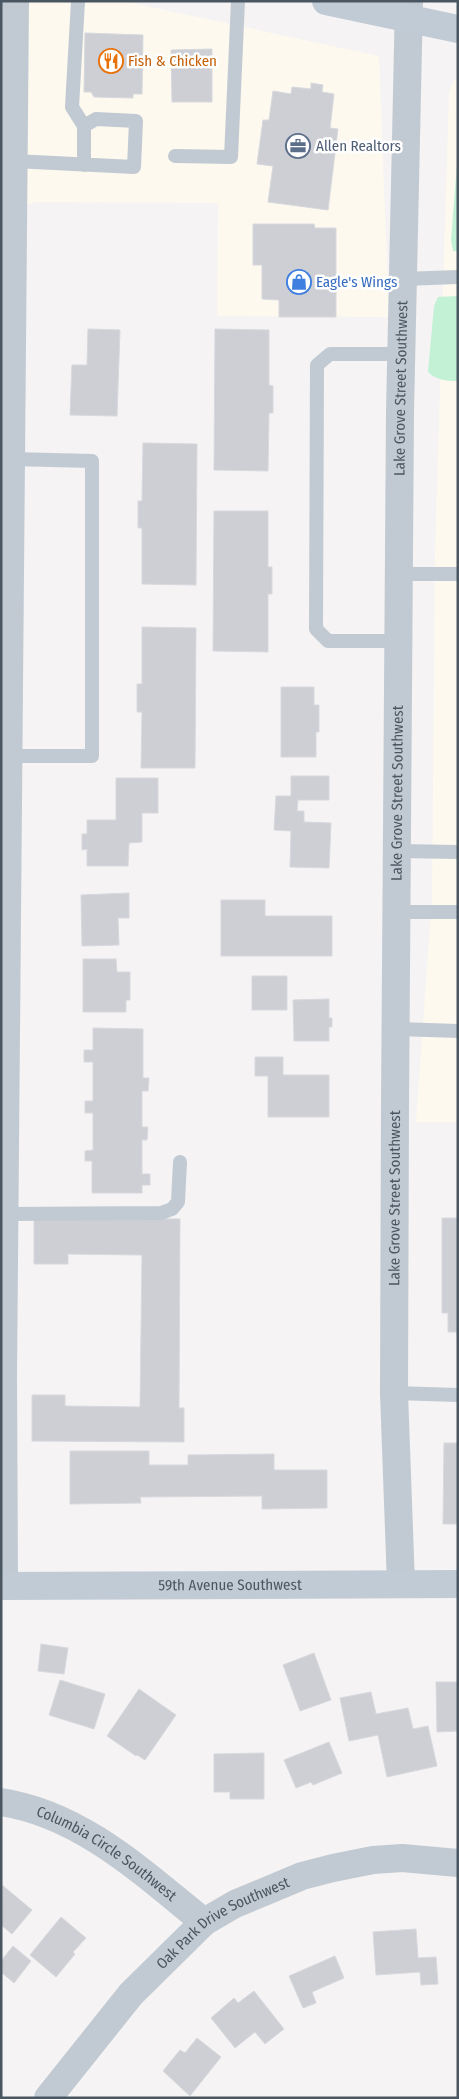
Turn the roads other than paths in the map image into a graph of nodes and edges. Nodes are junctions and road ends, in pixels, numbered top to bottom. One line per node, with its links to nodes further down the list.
1 (15, 1): 9 (street)
2 (78, 1): 7 (lane)
3 (238, 1): 8 (lane)
4 (326, 1): 5 (street)
5 (409, 10): 6 (street); 12 (street, Lake Grove Street Southwest)
6 (458, 29)
7 (84, 126): 10 (lane); 10 (lane)
8 (175, 156)
9 (14, 161): 10 (lane); 13 (street)
10 (84, 165)
11 (458, 278): 12 (lane)
12 (403, 279): 15 (street, Lake Grove Street Southwest)
13 (7, 311): 14 (street)
14 (7, 341): 16 (street)
15 (402, 354): 17 (street, Lake Grove Street Southwest); 19 (lane)
16 (11, 459): 20 (street); 20 (lane)
17 (399, 574): 18 (lane); 19 (street, Lake Grove Street Southwest)
18 (458, 574)
19 (399, 641): 21 (street, Lake Grove Street Southwest)
20 (9, 756): 27 (street)
21 (398, 851): 22 (lane); 23 (street, Lake Grove Street Southwest)
22 (458, 852)
23 (397, 912): 24 (lane); 25 (street, Lake Grove Street Southwest)
24 (458, 912)
25 (397, 1029): 26 (lane); 31 (street, Lake Grove Street Southwest)
26 (458, 1031)
27 (4, 1101): 29 (street)
28 (180, 1162): 29 (lane)
29 (5, 1214): 30 (street)
30 (2, 1375): 35 (street)
31 (394, 1393): 32 (lane); 33 (street, Lake Grove Street Southwest)
32 (458, 1395)
33 (400, 1584): 34 (street, 59th Avenue Southwest); 35 (street, 59th Avenue Southwest)
34 (458, 1584)
35 (2, 1586)
36 (1, 1802): 38 (street, Columbia Circle Southwest)
37 (458, 1863): 38 (street, Oak Park Drive Southwest)
38 (204, 1922): 39 (street, Oak Park Drive Southwest)
39 (48, 2098)

